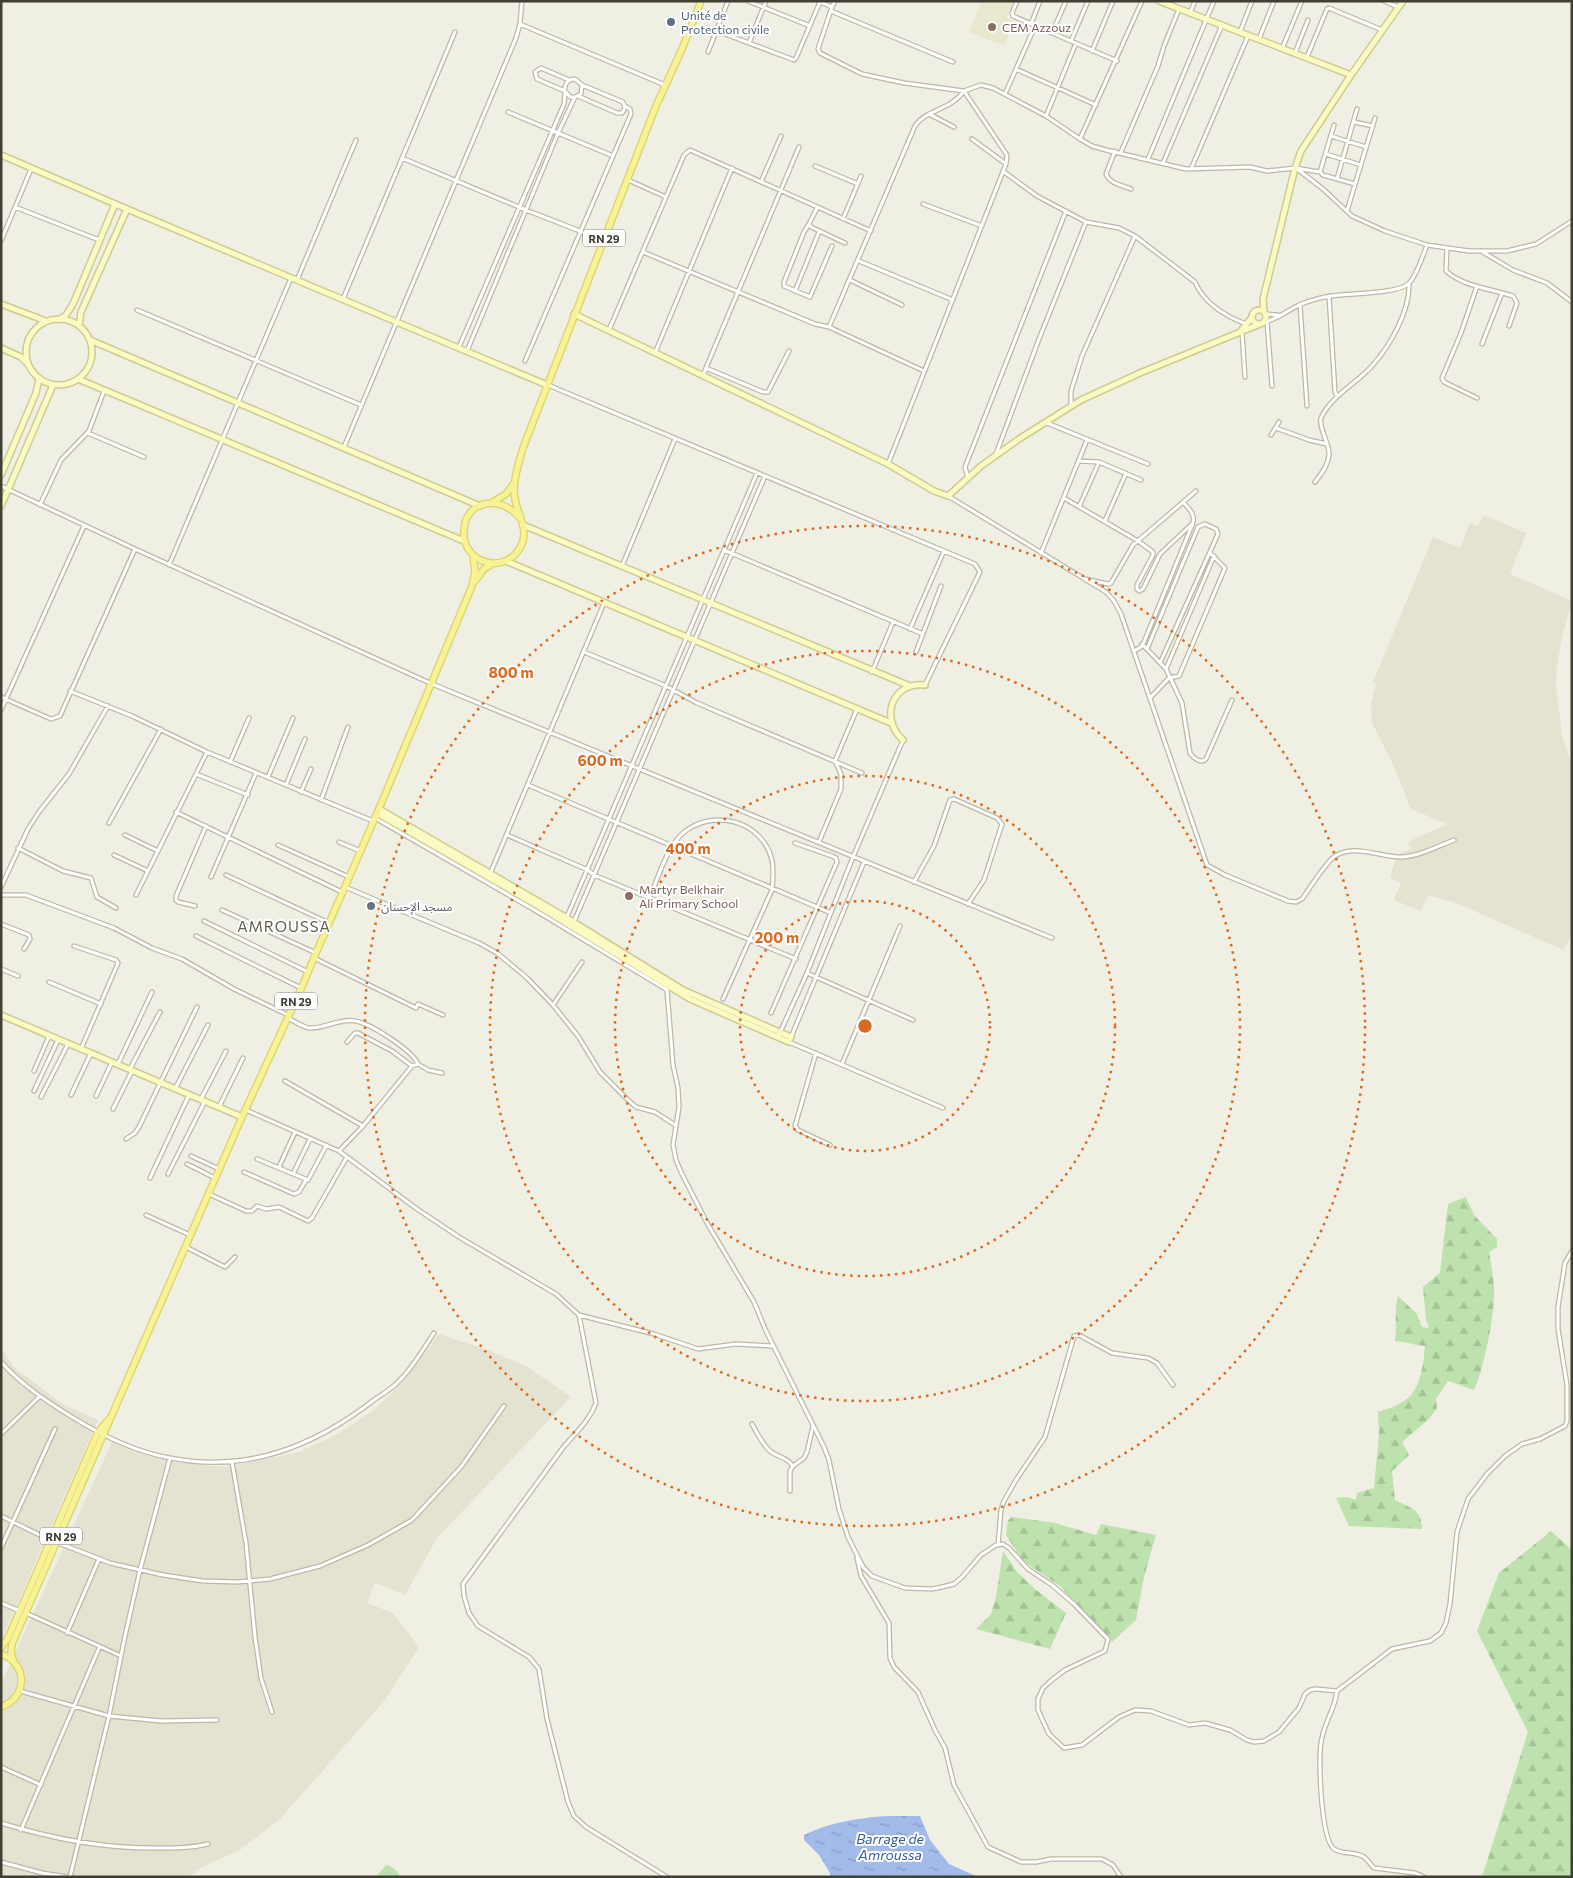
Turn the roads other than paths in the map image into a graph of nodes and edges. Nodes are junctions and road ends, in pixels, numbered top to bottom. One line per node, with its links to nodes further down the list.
1 (522, 1): 29 (street)
2 (701, 1): 54 (main road, RN 29)
3 (728, 1): 34 (street)
4 (748, 1): 22 (street)
5 (766, 1): 22 (street)
6 (834, 1): 24 (street)
7 (1016, 1): 30 (street)
8 (1040, 1): 30 (street)
9 (1066, 1): 37 (street)
10 (1088, 1): 40 (street)
11 (1113, 1): 44 (street)
12 (1142, 1): 48 (street)
13 (1160, 1): 25 (street)
14 (1195, 1): 26 (street)
15 (1214, 1): 27 (street)
16 (1252, 1): 36 (street)
17 (1274, 1): 39 (street)
18 (1384, 1): 23 (street)
19 (1403, 1): 23 (street)
20 (819, 2): 24 (street); 32 (street)
21 (1301, 3): 43 (street)
22 (764, 7): 32 (street); 41 (street)
23 (1399, 7): 33 (street)
24 (832, 9): 49 (street); 56 (street)
25 (1179, 9): 26 (street); 82 (street)
26 (1190, 13): 27 (street)
27 (1207, 20): 31 (street); 87 (street)
28 (1308, 20): 46 (street)
29 (520, 24): 54 (street); 102 (street)
30 (1033, 25): 37 (street); 50 (street)
31 (1222, 25): 36 (street); 89 (street)
32 (810, 26): 41 (street)
33 (1382, 30): 47 (street); 51 (street)
34 (717, 31): 41 (street); 45 (street)
35 (455, 32): 86 (street)
36 (1240, 32): 38 (street)
37 (1052, 33): 40 (street)
38 (1248, 36): 39 (street); 96 (street)
39 (1259, 40): 43 (street)
40 (1071, 41): 42 (street)
41 (749, 42)
42 (1076, 43): 44 (street); 55 (street)
43 (1282, 49): 46 (street)
44 (1092, 51): 48 (street)
45 (708, 52)
46 (1295, 54): 47 (street)
47 (1307, 58): 51 (street)
48 (1117, 61): 60 (street)
49 (953, 62)
50 (1016, 69): 55 (street); 58 (street)
51 (1351, 75): 95 (street)
52 (569, 80): 53 (street); 57 (street); 57 (street)
53 (582, 85): 59 (street); 61 (street)
54 (665, 85): 100 (main road, RN 29)
55 (1058, 88): 60 (street); 65 (street)
56 (964, 91): 58 (street); 64 (street); 90 (street)
57 (565, 92): 59 (street); 71 (street)
58 (1005, 94): 65 (street)
59 (577, 97): 61 (street); 72 (street)
60 (1096, 105): 77 (street)
61 (625, 106): 85 (street)
62 (1357, 109): 67 (street)
63 (508, 112): 71 (street)
64 (929, 114): 70 (street); 124 (street)
65 (1046, 116): 77 (street)
66 (1375, 118): 69 (street)
67 (1354, 122): 69 (street); 78 (street)
68 (1334, 125): 74 (street)
69 (1373, 126): 80 (street)
70 (954, 127)
71 (552, 130): 72 (street); 112 (street)
72 (558, 133): 85 (street); 115 (street)
73 (780, 136): 103 (street)
74 (1331, 136): 78 (street); 83 (street)
75 (972, 139): 90 (street)
76 (356, 140): 138 (street)
77 (1080, 140): 81 (street)
78 (1348, 142): 80 (street); 88 (street)
79 (799, 147): 107 (street)
80 (1367, 147): 91 (street)
81 (1115, 151): 82 (street); 106 (street)
82 (1121, 152): 87 (street)
83 (1326, 154): 88 (street); 98 (street)
84 (1, 155): 93 (street)
85 (613, 156): 123 (street)
86 (402, 158): 102 (street); 148 (street)
87 (1148, 159): 89 (street)
88 (1343, 160): 91 (street); 101 (street)
89 (1163, 163): 96 (street)
90 (1006, 164): 97 (street)
91 (1361, 165): 105 (street)
92 (815, 166): 104 (street)
93 (32, 168): 109 (street); 111 (street)
94 (732, 168): 103 (street); 108 (street); 137 (street)
95 (1295, 168): 96 (street); 98 (street); 116 (street); 149 (street)
96 (1191, 169)
97 (1004, 172): 117 (street); 122 (street)
98 (1320, 172): 101 (street)
99 (861, 176): 104 (street)
100 (627, 179): 108 (street); 128 (main road, RN 29)
101 (1337, 179): 105 (street)
102 (456, 180): 112 (street); 162 (street)
103 (761, 182): 107 (street)
104 (858, 184): 118 (street)
105 (1356, 184): 116 (street)
106 (1132, 189)
107 (780, 191): 113 (street); 143 (street)
108 (666, 197): 135 (street)
109 (115, 204): 114 (street); 127 (street)
110 (922, 204): 122 (street)
111 (16, 207): 127 (street); 129 (street)
112 (519, 208): 115 (street); 142 (street)
113 (817, 208): 118 (street); 121 (street)
114 (127, 209): 138 (street); 166 (street)
115 (526, 210): 123 (street); 145 (street)
116 (1346, 211): 132 (street)
117 (1066, 212): 120 (street); 217 (street)
118 (843, 219): 124 (street)
119 (1572, 221): 134 (street)
120 (1086, 222): 126 (street); 207 (street)
121 (809, 224): 125 (street); 144 (street)
122 (982, 226): 150 (street)
123 (581, 231): 128 (street); 179 (street)
124 (871, 231): 136 (street)
125 (819, 232): 130 (street); 144 (street)
126 (1135, 236): 165 (street); 196 (street)
127 (100, 240): 161 (street)
128 (604, 240): 158 (main road, RN 29)
129 (1, 241)
130 (845, 243)
131 (832, 246): 144 (street)
132 (1427, 246): 133 (street); 140 (street)
133 (1447, 248): 134 (street); 141 (street)
134 (1481, 251): 151 (street)
135 (643, 252): 137 (street); 169 (street)
136 (858, 261): 139 (street); 150 (street)
137 (689, 270): 143 (street); 177 (street)
138 (294, 278): 148 (street); 178 (street)
139 (850, 280): 153 (street); 168 (street)
140 (1409, 284): 147 (street); 191 (street)
141 (1477, 286): 146 (street); 192 (street)
142 (485, 290): 145 (street); 173 (street)
143 (738, 291): 168 (street); 181 (street)
144 (795, 291)
145 (492, 293): 175 (street)
146 (1502, 293): 167 (street); 172 (street)
147 (1329, 296): 154 (street); 191 (street)
148 (343, 299): 162 (street)
149 (1263, 299): 156 (street); 157 (street)
150 (953, 300): 182 (street)
151 (1572, 302)
152 (1, 304): 163 (street)
153 (902, 305)
154 (1300, 305): 159 (street); 195 (street)
155 (137, 310): 178 (street)
156 (1256, 311): 157 (street); 160 (street)
157 (1265, 313): 159 (street); 164 (street)
158 (574, 314): 169 (street); 188 (main road, RN 29)
159 (1281, 314): 164 (street)
160 (1252, 317): 164 (street); 165 (street)
161 (60, 319): 163 (street); 166 (street)
162 (396, 321): 173 (street); 194 (street)
163 (47, 322): 180 (street)
164 (1264, 323): 170 (street); 189 (street)
165 (1247, 325): 170 (street)
166 (79, 326): 171 (street)
167 (1509, 326)
168 (829, 327): 182 (street)
169 (609, 330): 177 (street)
170 (1240, 333): 184 (street); 196 (street)
171 (90, 340): 186 (street); 193 (street)
172 (1482, 344)
173 (459, 347): 175 (street)
174 (1, 348): 180 (street)
175 (467, 351): 188 (street)
176 (789, 351): 181 (street)
177 (655, 353): 183 (street)
178 (256, 361): 193 (street); 194 (street)
179 (525, 361)
180 (28, 364): 185 (street)
181 (706, 368): 183 (street)
182 (924, 371): 211 (street)
183 (702, 376): 211 (street)
184 (1245, 377)
185 (39, 379): 187 (street); 215 (street)
186 (78, 379): 187 (street); 190 (street)
187 (53, 385): 222 (street)
188 (547, 385): 202 (street); 218 (main road, RN 29)
189 (1272, 386)
190 (105, 390): 200 (street); 203 (street)
191 (1337, 396): 205 (street)
192 (1477, 398)
193 (238, 403): 203 (street); 206 (street)
194 (362, 405): 206 (street)
195 (1307, 406)
196 (1071, 407): 197 (street)
197 (1046, 422): 204 (street); 207 (street)
198 (1279, 422): 199 (street)
199 (1276, 428): 201 (street); 205 (street)
200 (88, 433): 208 (street); 229 (street)
201 (1272, 435)
202 (675, 439): 213 (street); 250 (street)
203 (222, 440): 238 (street); 249 (street)
204 (1087, 440): 209 (street); 212 (street)
205 (1328, 444): 220 (street)
206 (344, 447): 230 (street)
207 (996, 455): 217 (street)
208 (144, 457)
209 (1079, 461): 210 (street); 225 (street)
210 (1099, 462): 214 (street); 231 (street)
211 (888, 464): 224 (street)
212 (1148, 464)
213 (757, 473): 216 (street); 240 (street)
214 (1126, 473): 219 (street); 233 (street)
215 (1, 476)
216 (764, 476): 241 (street); 242 (street)
217 (968, 478): 224 (street)
218 (515, 479): 227 (main road, RN 29); 232 (main road, RN 29)
219 (1141, 480)
220 (1315, 482)
221 (1, 486): 222 (street)
222 (8, 489): 228 (street); 229 (street)
223 (1196, 491): 226 (street)
224 (948, 496): 243 (street)
225 (1064, 498): 231 (street); 243 (street)
226 (1183, 502): 234 (street); 237 (street)
227 (490, 503): 230 (main road, RN 29); 232 (main road)
228 (1, 506)
229 (40, 506): 236 (street)
230 (480, 506): 238 (main road)
231 (1079, 507): 233 (street)
232 (520, 517): 235 (main road, RN 29)
233 (1105, 521): 237 (street)
234 (1193, 523): 237 (street); 262 (street)
235 (523, 525): 247 (main road, RN 29); 250 (street)
236 (84, 526): 239 (street); 279 (street)
237 (1138, 540): 251 (street)
238 (464, 541): 245 (main road)
239 (135, 549): 249 (street); 276 (street)
240 (724, 550): 242 (street); 254 (street)
241 (944, 551): 258 (street); 272 (street)
242 (732, 553): 256 (street); 257 (street)
243 (1041, 553): 251 (street)
244 (1210, 553): 246 (street); 263 (street); 267 (street)
245 (473, 555): 248 (main road); 252 (main road, RN 29)
246 (1214, 556): 268 (street); 270 (street)
247 (506, 561): 248 (main road); 255 (street)
248 (495, 563): 252 (main road, RN 29)
249 (169, 565): 271 (street)
250 (621, 567): 254 (street)
251 (1084, 579): 264 (street)
252 (472, 586): 271 (main road, RN 29)
253 (941, 586): 259 (street)
254 (703, 601): 256 (street); 260 (street)
255 (604, 603): 260 (street); 265 (street)
256 (710, 604): 261 (street); 269 (street)
257 (893, 622): 258 (street); 269 (street)
258 (910, 629): 259 (street)
259 (923, 634): 266 (street)
260 (687, 638): 261 (street); 273 (street)
261 (694, 641): 275 (street); 282 (street)
262 (1142, 644): 263 (street); 264 (street)
263 (1147, 649): 267 (street)
264 (1134, 651): 278 (street)
265 (584, 652): 273 (street); 289 (street)
266 (916, 652)
267 (1160, 663): 268 (street)
268 (1166, 669): 270 (street)
269 (872, 672): 274 (street)
270 (1169, 678): 278 (street); 280 (street)
271 (432, 684): 289 (street); 308 (main road, RN 29)
272 (925, 685): 274 (street)
273 (666, 686): 275 (street); 295 (street)
274 (910, 686): 286 (street)
275 (673, 690): 293 (street); 297 (street)
276 (70, 691): 279 (street); 281 (street)
277 (1, 697): 279 (street)
278 (1150, 698): 316 (street)
279 (6, 699): 283 (street)
280 (1232, 700)
281 (108, 706): 288 (street); 322 (street)
282 (857, 709): 286 (street); 293 (street)
283 (1, 710)
284 (249, 718): 294 (street)
285 (293, 718): 301 (street)
286 (891, 723): 291 (street)
287 (348, 727): 306 (street)
288 (160, 729): 292 (street); 311 (street)
289 (550, 732): 295 (street); 303 (street)
290 (305, 739): 302 (street)
291 (903, 740): 326 (street)
292 (206, 752): 294 (street); 300 (street)
293 (835, 761): 299 (street); 318 (street)
294 (230, 762): 298 (street)
295 (632, 766): 297 (street); 309 (street)
296 (311, 769): 304 (street)
297 (639, 769): 310 (street); 318 (street)
298 (256, 773): 301 (street); 305 (street)
299 (862, 773)
300 (196, 774): 305 (street); 307 (street)
301 (268, 777): 302 (street)
302 (286, 785): 304 (street)
303 (528, 785): 309 (street); 313 (street)
304 (301, 792): 306 (street)
305 (248, 795): 315 (street)
306 (321, 800): 308 (street)
307 (176, 812): 312 (street); 323 (street)
308 (376, 815): 324 (main road, RN 29); 331 (street); 415 (street)
309 (609, 819): 310 (street); 328 (street)
310 (616, 822): 321 (street); 332 (street)
311 (110, 823)
312 (206, 826): 315 (street); 344 (street)
313 (506, 835): 328 (street); 331 (street)
314 (125, 836): 323 (street)
315 (229, 837): 333 (street); 339 (street)
316 (1454, 840)
317 (339, 842): 324 (street)
318 (819, 842): 326 (street)
319 (795, 843): 346 (street)
320 (278, 845): 334 (street)
321 (672, 846): 338 (street); 338 (street); 342 (street)
322 (18, 848): 335 (street); 345 (street)
323 (158, 851): 329 (street)
324 (360, 851): 334 (main road, RN 29)
325 (114, 855): 329 (street)
326 (853, 857): 327 (street); 348 (street)
327 (864, 862): 336 (street); 367 (street)
328 (588, 870): 332 (street); 349 (street)
329 (148, 871): 341 (street)
330 (226, 875): 351 (street)
331 (490, 875): 349 (street)
332 (594, 875): 342 (street); 353 (street)
333 (212, 877)
334 (349, 877): 339 (main road, RN 29)
335 (3, 879): 337 (street)
336 (914, 882): 343 (street); 343 (street)
337 (1, 888)
338 (772, 888): 346 (street); 357 (street)
339 (343, 890): 351 (main road, RN 29); 374 (street)
340 (1, 895): 380 (street)
341 (136, 895)
342 (650, 897): 357 (street)
343 (968, 904): 356 (street)
344 (195, 906)
345 (116, 908)
346 (818, 908): 348 (street); 361 (street)
347 (222, 910): 360 (street)
348 (830, 913): 365 (street)
349 (566, 920): 353 (street)
350 (204, 921): 364 (street)
351 (329, 923): 360 (main road, RN 29)
352 (1, 924): 359 (street)
353 (573, 924): 383 (street)
354 (900, 926): 372 (street)
355 (196, 936): 369 (street)
356 (1052, 938)
357 (750, 939): 361 (street); 371 (street)
358 (74, 946): 373 (street)
359 (24, 949)
360 (315, 955): 364 (main road, RN 29); 379 (street)
361 (796, 959): 377 (street)
362 (582, 962): 374 (street)
363 (1, 969): 366 (street)
364 (308, 972): 369 (main road, RN 29)
365 (807, 973): 367 (street); 383 (street)
366 (18, 976)
367 (816, 978): 372 (street); 385 (street)
368 (49, 982): 373 (street)
369 (302, 989): 380 (main road, RN 29)
370 (152, 992): 394 (street)
371 (723, 999)
372 (868, 1000): 381 (street); 396 (street)
373 (101, 1004): 389 (street)
374 (553, 1005): 415 (street)
375 (198, 1007): 402 (street)
376 (160, 1012): 398 (street)
377 (771, 1014)
378 (1, 1015): 384 (street)
379 (442, 1015)
380 (289, 1017): 395 (street); 413 (main road, RN 29)
381 (913, 1020)
382 (208, 1025): 403 (street)
383 (779, 1035): 385 (street)
384 (49, 1036): 386 (street); 399 (street)
385 (790, 1039): 392 (street)
386 (58, 1040): 388 (street); 404 (street)
387 (347, 1042): 397 (street)
388 (68, 1044): 389 (street); 408 (street)
389 (81, 1048): 391 (street)
390 (226, 1051): 409 (street)
391 (91, 1053): 394 (street); 405 (street)
392 (816, 1053): 396 (street); 420 (street)
393 (243, 1058): 410 (street)
394 (115, 1063): 398 (street); 407 (street)
395 (418, 1064): 397 (street); 400 (street)
396 (842, 1064): 411 (street)
397 (412, 1066): 416 (street)
398 (131, 1070): 402 (street); 412 (street)
399 (34, 1071)
400 (442, 1073)
401 (285, 1081): 416 (street)
402 (160, 1083): 403 (street); 418 (street)
403 (175, 1090): 406 (street)
404 (34, 1091)
405 (71, 1095)
406 (189, 1095): 409 (street); 432 (street)
407 (96, 1096)
408 (41, 1098)
409 (203, 1100): 410 (street); 430 (street)
410 (219, 1107): 414 (street)
411 (943, 1108)
412 (113, 1109)
413 (246, 1109): 414 (main road, RN 29); 417 (street)
414 (242, 1117): 428 (main road, RN 29)
415 (675, 1125): 443 (street)
416 (363, 1126): 422 (street)
417 (295, 1132): 419 (street); 427 (street)
418 (126, 1139)
419 (310, 1139): 421 (street); 431 (street)
420 (830, 1144)
421 (326, 1146): 422 (street); 434 (street)
422 (339, 1151): 424 (street)
423 (191, 1156): 428 (street)
424 (347, 1157): 435 (street); 441 (street)
425 (257, 1159): 427 (street)
426 (187, 1164): 433 (street)
427 (279, 1167): 431 (street)
428 (220, 1169): 433 (main road, RN 29)
429 (244, 1172): 434 (street)
430 (168, 1174)
431 (293, 1174): 434 (street)
432 (150, 1178)
433 (216, 1178): 435 (main road, RN 29)
434 (306, 1180)
435 (209, 1194): 437 (main road, RN 29)
436 (146, 1214): 437 (street)
437 (190, 1234): 438 (main road, RN 29)
438 (186, 1247): 440 (street); 448 (main road, RN 29)
439 (1572, 1250): 477 (street)
440 (235, 1257)
441 (579, 1314): 443 (street); 491 (street)
442 (434, 1334): 456 (street)
443 (774, 1346): 450 (street)
444 (1, 1362): 446 (street)
445 (1173, 1385): 462 (street)
446 (39, 1397): 452 (street); 453 (street)
447 (504, 1406): 467 (street)
448 (113, 1413): 452 (main road, RN 29); 454 (main road, RN 29)
449 (752, 1424): 457 (street)
450 (814, 1426): 457 (street); 464 (street)
451 (55, 1429): 460 (street)
452 (98, 1432): 454 (street); 461 (main road, RN 29)
453 (1, 1434)
454 (105, 1434): 455 (street); 461 (main road, RN 29)
455 (170, 1458): 456 (street); 466 (street)
456 (232, 1462): 467 (street)
457 (793, 1466): 458 (street)
458 (790, 1491)
459 (1, 1516): 460 (street)
460 (13, 1522): 461 (street); 463 (street)
461 (55, 1542): 465 (street); 469 (main road, RN 29)
462 (998, 1545): 464 (street); 477 (street)
463 (1, 1548)
464 (856, 1552): 492 (street)
465 (98, 1559): 466 (street); 470 (street)
466 (140, 1570): 467 (street); 474 (street)
467 (249, 1581): 480 (street)
468 (1, 1603): 469 (street)
469 (23, 1612): 470 (street); 471 (main road, RN 29); 475 (main road, RN 29)
470 (67, 1633): 472 (street)
471 (1, 1648)
472 (99, 1648): 474 (street); 479 (street)
473 (1, 1654): 475 (main road)
474 (121, 1656): 481 (street)
475 (13, 1660): 476 (main road)
476 (20, 1691): 478 (main road); 479 (street)
477 (1337, 1691): 493 (street)
478 (1, 1706)
479 (74, 1708): 481 (street); 484 (street)
480 (272, 1712)
481 (109, 1716): 482 (street); 487 (street)
482 (217, 1720)
483 (1, 1767): 484 (street)
484 (41, 1784): 486 (street)
485 (1, 1824): 486 (street)
486 (21, 1830): 487 (street)
487 (78, 1842): 488 (street); 490 (street)
488 (208, 1844)
489 (1, 1862): 490 (street)
490 (69, 1877)
491 (667, 1877)
492 (1122, 1877)
493 (1424, 1877)

